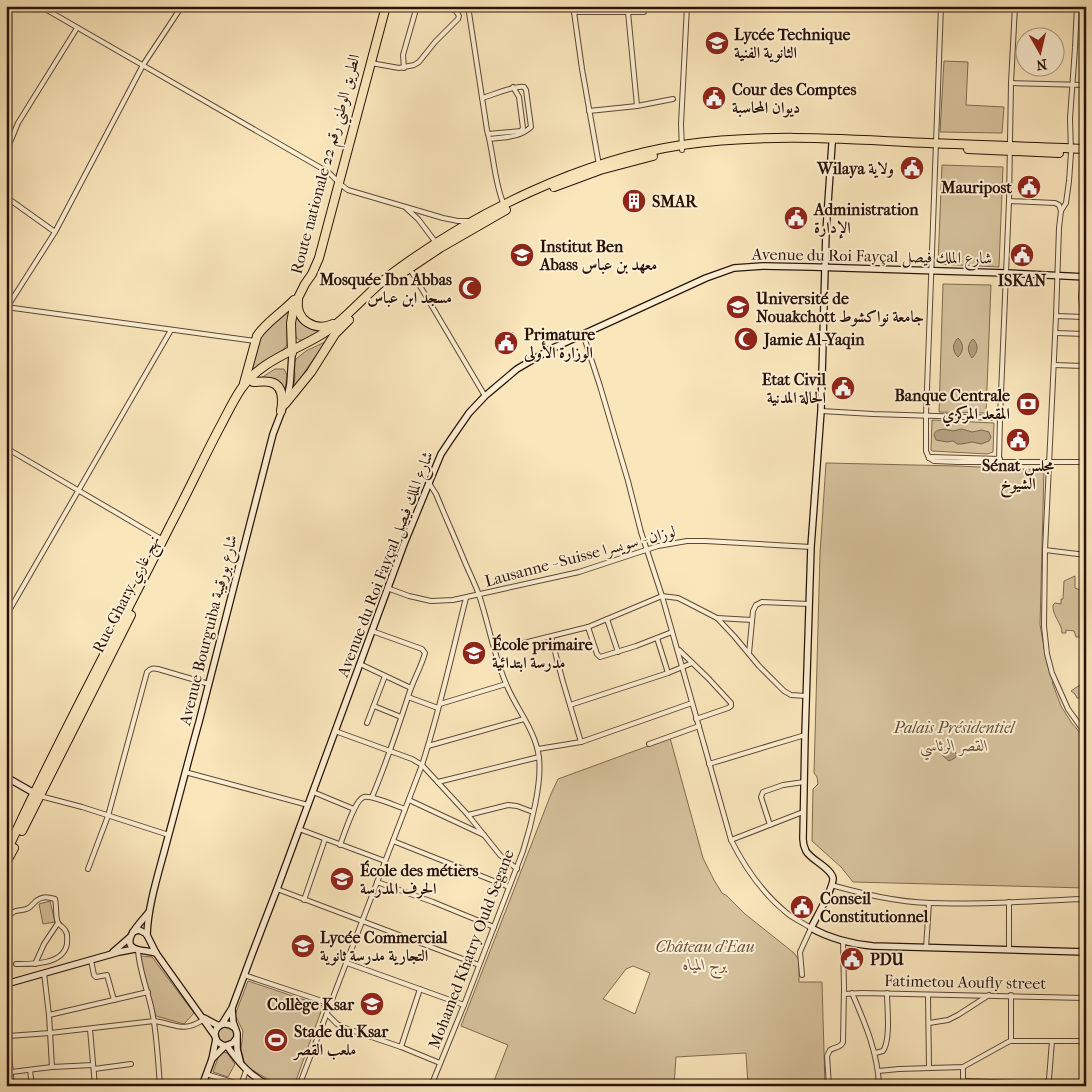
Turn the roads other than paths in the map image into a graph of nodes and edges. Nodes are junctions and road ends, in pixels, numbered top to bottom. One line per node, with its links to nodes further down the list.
1 (40, 6): 16 (street)
2 (182, 6): 18 (street)
3 (382, 6): 17 (highway, Route nationale 22 الطريق الوطني رقم)
4 (386, 6): 17 (highway, Route nationale 22 الطريق الوطني رقم)
5 (417, 6): 19 (street)
6 (446, 6): 19 (street)
7 (468, 6): 24 (street)
8 (572, 6): 14 (street)
9 (643, 6): 15 (street)
10 (687, 6): 33 (street)
11 (941, 6): 32 (street)
12 (1015, 6): 20 (street)
13 (1077, 6): 21 (street)
14 (574, 12): 15 (street); 27 (street)
15 (628, 12): 26 (street)
16 (77, 28): 18 (street); 37 (street)
17 (369, 62): 19 (street); 40 (highway, Route nationale 22 الطريق الوطني رقم)
18 (143, 65): 40 (street); 47 (street)
19 (404, 68)
20 (1012, 83): 21 (street); 34 (street)
21 (1073, 84): 22 (street); 36 (street)
22 (1086, 85)
23 (513, 88): 24 (street); 28 (street); 28 (street)
24 (482, 98): 29 (street)
25 (673, 99): 26 (street)
26 (637, 106): 27 (street)
27 (589, 111): 39 (street)
28 (523, 131): 29 (street); 30 (street)
29 (488, 134): 30 (street)
30 (490, 139): 44 (street)
31 (832, 142): 32 (highway); 33 (highway); 50 (street)
32 (936, 146): 34 (highway); 51 (street)
33 (682, 147): 39 (highway); 44 (highway)
34 (1010, 149): 36 (highway); 42 (street)
35 (1086, 149): 36 (highway)
36 (1071, 151): 38 (highway); 45 (street)
37 (6, 152)
38 (1086, 154)
39 (599, 165): 44 (highway)
40 (337, 181): 43 (street); 55 (highway, Route nationale 22 الطريق الوطني رقم)
41 (6, 197): 47 (street)
42 (1009, 201): 45 (street); 52 (street)
43 (404, 207): 46 (street); 48 (street)
44 (505, 207): 46 (highway)
45 (1061, 211): 53 (street)
46 (475, 223): 48 (highway)
47 (55, 232): 56 (street)
48 (438, 246): 49 (highway)
49 (408, 265): 59 (highway); 62 (highway); 70 (street)
50 (826, 267): 51 (street, Avenue du Roi Fayçal شارع الملك فيصل); 63 (street, Avenue du Roi Fayçal شارع الملك فيصل); 72 (street)
51 (931, 270): 52 (street, Avenue du Roi Fayçal شارع الملك فيصل); 73 (street)
52 (1006, 273): 53 (street, Avenue du Roi Fayçal شارع الملك فيصل); 74 (street)
53 (1058, 276): 54 (street, Avenue du Roi Fayçal شارع الملك فيصل); 57 (street)
54 (1085, 277): 58 (street)
55 (299, 294): 59 (highway); 65 (highway); 66 (highway, Route nationale 22 الطريق الوطني رقم)
56 (7, 308): 60 (street)
57 (1056, 316): 58 (street); 61 (street)
58 (1084, 318): 64 (street)
59 (340, 321): 66 (highway)
60 (171, 330): 65 (street); 80 (street)
61 (1056, 333): 64 (street); 67 (street)
62 (335, 334): 66 (highway); 71 (highway)
63 (583, 334): 70 (street, Avenue du Roi Fayçal شارع الملك فيصل); 83 (street)
64 (1085, 334): 68 (street)
65 (255, 341): 69 (highway)
66 (292, 353): 69 (highway, Rue Ghary نهج غاري); 71 (street, Avenue Bourguiba شارع بورقيبة)
67 (1054, 365): 68 (street); 77 (street)
68 (1085, 366)
69 (250, 377): 71 (highway); 81 (highway, Rue Ghary نهج غاري); 139 (highway, Rue Ghary نهج غاري)
70 (485, 396): 79 (street, Avenue du Roi Fayçal شارع الملك فيصل)
71 (283, 407): 109 (street, Avenue Bourguiba شارع بورقيبة)
72 (821, 412): 73 (street); 82 (street)
73 (926, 416): 74 (street); 76 (street)
74 (1000, 418): 76 (street)
75 (6, 448): 80 (street)
76 (1001, 460): 77 (street)
77 (1049, 462): 78 (street); 84 (street)
78 (1086, 462)
79 (429, 483): 86 (street, Avenue du Roi Fayçal شارع الملك فيصل); 87 (street, Mohamed Khatry Ould Segane)
80 (79, 490): 81 (street); 91 (street)
81 (163, 540): 139 (highway, Rue Ghary نهج غاري)
82 (811, 547): 83 (street, Lausanne - Suisse لوزان - سويسرا); 90 (street)
83 (647, 549): 87 (street, Lausanne - Suisse لوزان - سويسرا); 88 (street)
84 (1045, 550): 85 (street); 124 (street)
85 (1086, 555)
86 (387, 588): 89 (street, Lausanne - Suisse لوزان - سويسرا); 96 (street, Avenue du Roi Fayçal شارع الملك فيصل)
87 (479, 595): 89 (street, Lausanne - Suisse لوزان - سويسرا); 101 (street, Mohamed Khatry Ould Segane)
88 (662, 596): 92 (street); 93 (street); 97 (street)
89 (466, 598): 117 (street)
90 (809, 604): 94 (street); 112 (street)
91 (6, 616)
92 (716, 618): 94 (street); 103 (street)
93 (606, 619): 95 (street); 102 (street)
94 (752, 620): 103 (street)
95 (588, 627): 98 (street); 102 (street)
96 (372, 631): 105 (street, Avenue du Roi Fayçal شارع الملك فيصل); 111 (street)
97 (672, 632): 99 (street); 100 (street)
98 (551, 637): 101 (street); 115 (street)
99 (657, 638): 102 (street); 107 (street)
100 (677, 648): 104 (street); 106 (street)
101 (496, 650): 110 (street, Mohamed Khatry Ould Segane)
102 (618, 652)
103 (749, 653): 112 (street)
104 (692, 663): 106 (street); 119 (street)
105 (360, 664): 108 (street); 123 (street, Avenue du Roi Fayçal شارع الملك فيصل)
106 (682, 667): 107 (street); 114 (street)
107 (668, 673): 115 (street)
108 (385, 676): 111 (street); 116 (street)
109 (209, 684): 134 (street, Avenue Bourguiba شارع بورقيبة); 148 (street)
110 (506, 684): 117 (street); 120 (street, Mohamed Khatry Ould Segane)
111 (411, 688): 113 (street)
112 (806, 696): 125 (street)
113 (408, 697): 117 (street); 118 (street)
114 (692, 703): 119 (street); 126 (street)
115 (570, 705): 126 (street)
116 (374, 706): 118 (street); 121 (street)
117 (439, 706): 128 (street)
118 (401, 717): 130 (street)
119 (696, 718): 122 (street)
120 (524, 719): 128 (street); 129 (street, Mohamed Khatry Ould Segane)
121 (367, 723)
122 (699, 726): 127 (street); 132 (street)
123 (335, 731): 130 (street); 138 (street, Avenue du Roi Fayçal شارع الملك فيصل)
124 (1086, 734)
125 (805, 735): 132 (street); 137 (street)
126 (581, 742): 129 (street)
127 (650, 744)
128 (428, 746): 133 (street)
129 (538, 750): 131 (street, Mohamed Khatry Ould Segane)
130 (389, 752): 133 (street); 140 (street)
131 (539, 757): 136 (street); 145 (street, Mohamed Khatry Ould Segane)
132 (709, 764): 154 (street)
133 (422, 765): 136 (street); 141 (street)
134 (185, 772): 142 (street); 151 (street, Avenue Bourguiba شارع بورقيبة)
135 (6, 777): 139 (street)
136 (438, 782): 147 (street)
137 (804, 782): 146 (street); 149 (street)
138 (313, 792): 142 (street, Avenue du Roi Fayçal شارع الملك فيصل); 143 (street)
139 (37, 795): 148 (street); 157 (highway, Rue Ghary نهج غاري)
140 (372, 797): 143 (street); 144 (street)
141 (409, 800): 144 (street); 152 (street)
142 (308, 805): 150 (street, Avenue du Roi Fayçal شارع الملك فيصل)
143 (354, 809): 156 (street)
144 (405, 809): 155 (street)
145 (533, 812): 147 (street); 160 (street, Mohamed Khatry Ould Segane)
146 (803, 812): 149 (street); 163 (street)
147 (468, 815): 152 (street)
148 (108, 816): 151 (street); 161 (street)
149 (770, 825): 154 (street)
150 (299, 829): 153 (street); 165 (street, Avenue du Roi Fayçal شارع الملك فيصل)
151 (169, 835): 170 (street, Avenue Bourguiba شارع بورقيبة)
152 (484, 836): 160 (street)
153 (326, 839): 156 (street); 166 (street)
154 (731, 840): 175 (street)
155 (393, 841): 158 (street); 164 (street)
156 (340, 845): 158 (street)
157 (10, 848): 159 (highway, Rue Ghary نهج غاري)
158 (385, 861): 162 (street)
159 (6, 863)
160 (517, 868): 164 (street, Mohamed Khatry Ould Segane)
161 (88, 869)
162 (377, 882): 172 (street); 174 (street)
163 (831, 886): 169 (street); 175 (street)
164 (510, 887): 174 (street, Mohamed Khatry Ould Segane)
165 (277, 890): 166 (street); 191 (street, Avenue du Roi Fayçal شارع الملك فيصل)
166 (304, 900): 172 (street)
167 (1086, 900): 168 (street)
168 (1010, 902): 169 (street); 181 (street)
169 (929, 903): 179 (street)
170 (149, 912): 176 (street, Avenue Bourguiba شارع بورقيبة); 177 (street, Avenue Bourguiba شارع بورقيبة)
171 (6, 920): 173 (street)
172 (363, 921): 186 (street); 189 (street)
173 (58, 923): 188 (street); 188 (street)
174 (494, 926): 189 (street, Mohamed Khatry Ould Segane)
175 (811, 928): 178 (street); 192 (street)
176 (131, 935): 177 (street); 180 (street); 184 (street, Avenue Bourguiba شارع بورقيبة)
177 (148, 937): 180 (street); 183 (street)
178 (843, 942): 179 (street); 197 (street)
179 (926, 948): 181 (street)
180 (138, 949): 183 (street); 184 (street); 195 (street)
181 (1009, 950): 182 (street)
182 (1086, 952)
183 (156, 953): 209 (street)
184 (109, 954): 185 (street)
185 (91, 960): 190 (street); 203 (street)
186 (346, 963): 194 (street); 204 (street)
187 (16, 964): 188 (street)
188 (35, 964)
189 (479, 964): 205 (street, Mohamed Khatry Ould Segane)
190 (44, 972): 193 (street); 208 (street)
191 (244, 975): 204 (street); 206 (street, Avenue du Roi Fayçal شارع الملك فيصل)
192 (802, 975)
193 (8, 983)
194 (420, 989): 205 (street); 224 (street)
195 (148, 992): 203 (street); 211 (street)
196 (887, 993): 198 (street, Fatimetou Aoufly street); 199 (street, Fatimetou Aoufly street); 225 (street)
197 (844, 994): 198 (street, Fatimetou Aoufly street); 252 (street)
198 (852, 994): 225 (street)
199 (928, 995): 200 (street, Fatimetou Aoufly street); 212 (street)
200 (988, 995): 201 (street, Fatimetou Aoufly street); 212 (street)
201 (1011, 995): 202 (street, Fatimetou Aoufly street); 220 (street)
202 (1086, 998)
203 (114, 1000): 208 (street)
204 (331, 1004): 207 (street)
205 (464, 1005): 228 (street, Mohamed Khatry Ould Segane)
206 (232, 1008): 213 (street, Avenue du Roi Fayçal شارع الملك فيصل); 215 (street)
207 (327, 1014): 224 (street); 250 (street)
208 (49, 1015): 216 (street)
209 (202, 1018): 211 (street); 213 (street); 218 (street)
210 (6, 1021): 217 (street)
211 (154, 1021): 214 (street); 246 (street)
212 (929, 1023): 232 (street)
213 (221, 1025): 215 (street); 218 (street)
214 (90, 1028): 216 (street); 230 (street)
215 (235, 1028): 219 (street)
216 (50, 1033): 217 (street); 231 (street)
217 (8, 1036): 237 (street)
218 (216, 1038): 223 (street); 226 (street)
219 (236, 1039): 223 (street); 227 (street)
220 (1011, 1041): 221 (street); 233 (street)
221 (1052, 1041): 222 (street); 241 (street)
222 (1086, 1041)
223 (226, 1046): 226 (street); 227 (street)
224 (401, 1047): 228 (street)
225 (875, 1053): 236 (street)
226 (212, 1059): 238 (street)
227 (240, 1063): 235 (street)
228 (440, 1063): 251 (street, Mohamed Khatry Ould Segane)
229 (131, 1064): 230 (street)
230 (94, 1066): 231 (street); 245 (street)
231 (52, 1067): 234 (street)
232 (929, 1067): 233 (street); 236 (street)
233 (964, 1067): 241 (street)
234 (30, 1070): 237 (street); 244 (street)
235 (246, 1071): 240 (street); 242 (street)
236 (878, 1071): 253 (street)
237 (11, 1072): 243 (street)
238 (206, 1074): 239 (street); 247 (street)
239 (225, 1079): 242 (street); 248 (street)
240 (261, 1084): 249 (street)
241 (963, 1084)
242 (243, 1085)
243 (12, 1086)
244 (32, 1086)
245 (95, 1086)
246 (160, 1086)
247 (202, 1086)
248 (223, 1086)
249 (270, 1086)
250 (299, 1086)
251 (431, 1086)
252 (829, 1086)
253 (879, 1086)

